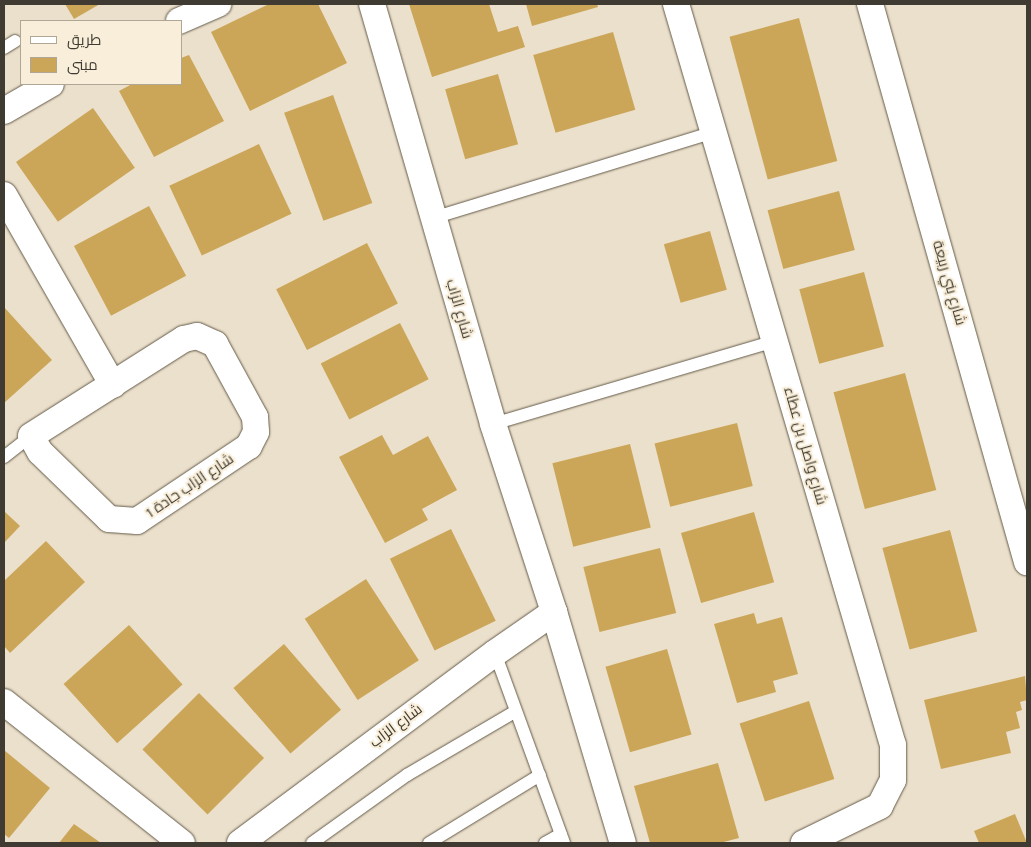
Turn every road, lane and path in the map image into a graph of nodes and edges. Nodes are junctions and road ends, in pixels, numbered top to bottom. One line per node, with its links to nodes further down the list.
1 (218, 4): 5 (street)
2 (372, 4): 10 (street, شارع الزاب)
3 (676, 4): 8 (street, شارع واصل بن عطاء)
4 (870, 4): 16 (street, شارع بني ربيعة)
5 (181, 20)
6 (50, 85): 7 (street)
7 (4, 111)
8 (714, 132): 10 (lane); 11 (street, شارع واصل بن عطاء)
9 (4, 195): 12 (street)
10 (433, 218): 13 (street, شارع الزاب)
11 (775, 341): 13 (lane); 29 (street, شارع واصل بن عطاء)
12 (112, 385): 14 (street, شارع الزاب جادة 1); 14 (street, شارع الزاب جادة 1)
13 (493, 424): 17 (street, شارع الزاب)
14 (30, 436): 15 (lane)
15 (4, 457)
16 (1027, 562)
17 (554, 612): 18 (street, شارع الزاب); 28 (street, شارع الزاب)
18 (495, 653): 20 (lane); 24 (street, شارع الزاب)
19 (4, 702): 23 (street)
20 (516, 711): 21 (lane); 25 (lane)
21 (540, 775): 22 (lane); 26 (lane)
22 (563, 839): 27 (lane)
23 (182, 843)
24 (240, 843)
25 (312, 843)
26 (429, 843)
27 (545, 843)
28 (623, 843)
29 (804, 843)

